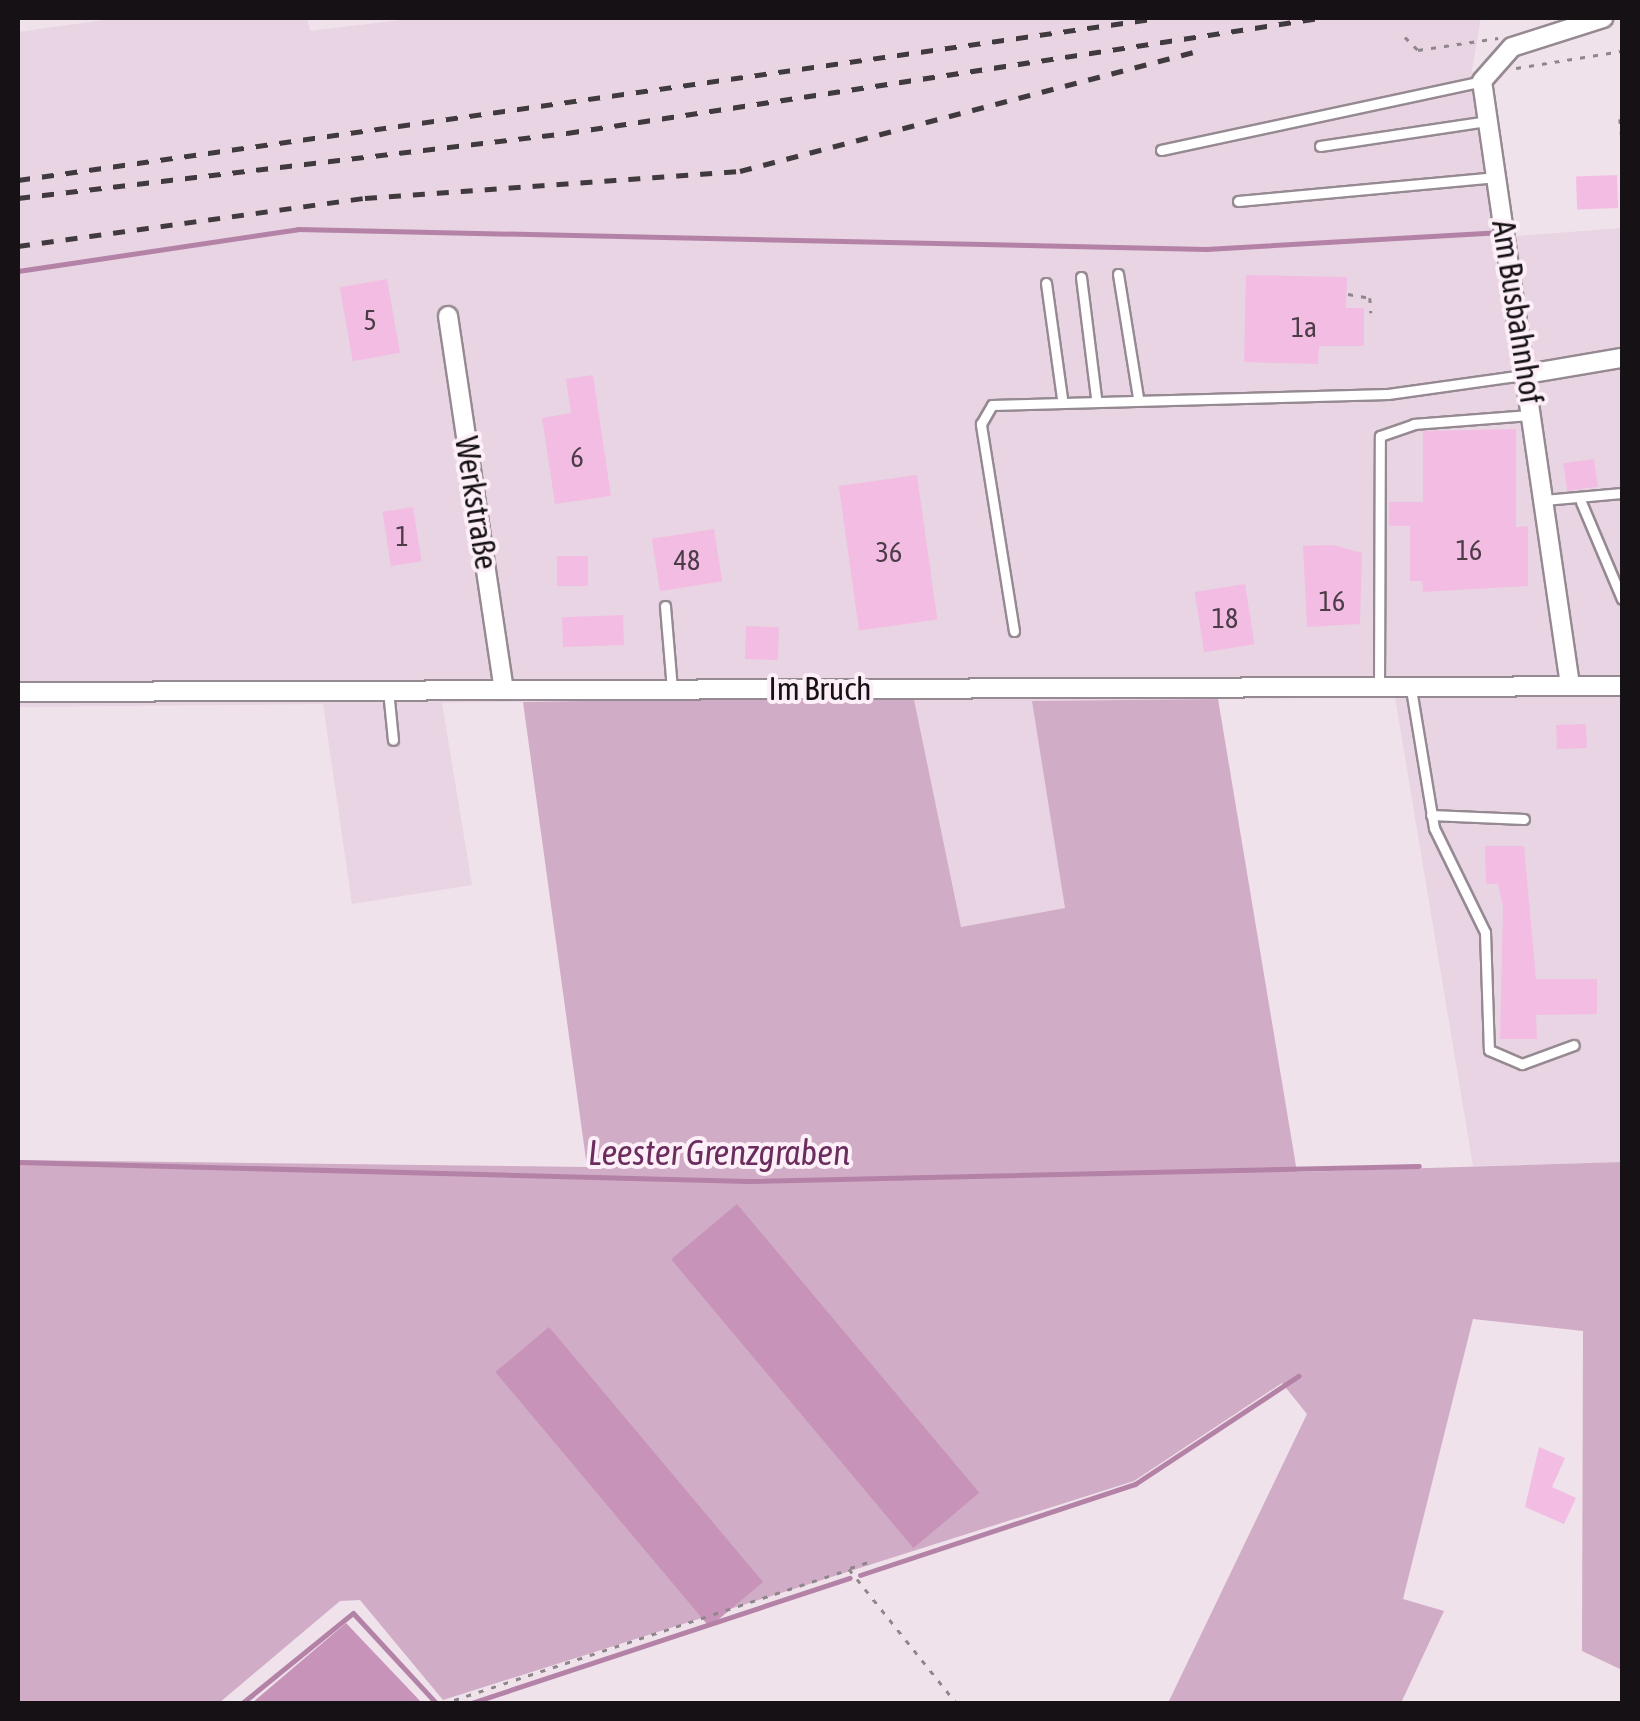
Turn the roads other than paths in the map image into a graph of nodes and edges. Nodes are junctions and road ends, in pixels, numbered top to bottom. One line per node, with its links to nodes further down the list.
1 (1603, 18): 2 (street)
2 (1484, 74): 3 (street, Am Busbahnhof); 5 (lane)
3 (1488, 121): 4 (lane); 6 (street, Am Busbahnhof)
4 (1320, 146)
5 (1161, 150)
6 (1497, 177): 7 (lane); 13 (street, Am Busbahnhof)
7 (1238, 201)
8 (1118, 274): 16 (lane)
9 (1081, 277): 15 (lane)
10 (1046, 282): 14 (lane)
11 (448, 316): 30 (street, Werkstraße)
12 (1622, 358): 13 (street)
13 (1527, 374): 16 (lane); 17 (street, Am Busbahnhof)
14 (1062, 398): 15 (lane); 23 (lane)
15 (1096, 398): 16 (lane)
16 (1138, 398)
17 (1533, 415): 19 (street, Am Busbahnhof); 27 (lane)
18 (1622, 493): 20 (lane)
19 (1544, 500): 20 (lane); 24 (street, Am Busbahnhof)
20 (1581, 502): 21 (lane)
21 (1622, 599)
22 (665, 606): 26 (lane)
23 (1014, 630)
24 (1570, 686): 25 (street, Im Bruch); 28 (street, Im Bruch)
25 (1622, 686)
26 (672, 689): 27 (street, Im Bruch); 30 (street, Im Bruch)
27 (1380, 689): 28 (street, Im Bruch)
28 (1411, 689): 33 (lane)
29 (388, 690): 30 (street, Im Bruch); 31 (street, Im Bruch); 32 (lane)
30 (504, 690)
31 (18, 692)
32 (392, 740)
33 (1430, 815): 34 (lane); 35 (lane)
34 (1524, 820)
35 (1574, 1045)

